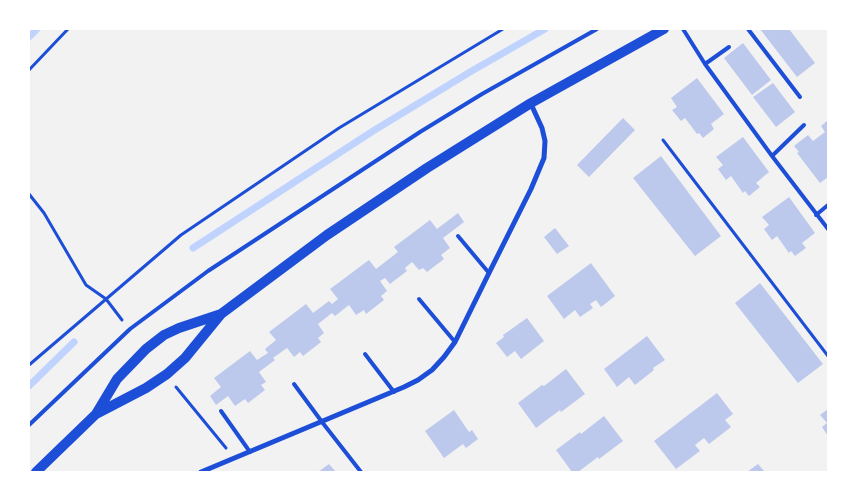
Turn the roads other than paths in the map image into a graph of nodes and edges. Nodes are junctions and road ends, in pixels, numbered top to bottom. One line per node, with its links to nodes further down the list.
1 (597, 29): 25 (lane)
2 (664, 29): 8 (main road)
3 (683, 29): 6 (lane)
4 (748, 29): 7 (lane)
5 (729, 47): 6 (lane)
6 (706, 64): 10 (lane)
7 (800, 97)
8 (531, 103): 15 (street); 17 (main road)
9 (804, 125): 10 (lane)
10 (772, 156): 12 (lane)
11 (828, 205): 12 (lane)
12 (816, 215): 13 (lane)
13 (828, 229)
14 (458, 236): 15 (lane)
15 (489, 274): 18 (street)
16 (419, 299): 18 (lane)
17 (221, 314): 23 (main road); 23 (main road)
18 (454, 342): 21 (street)
19 (365, 354): 21 (lane)
20 (294, 384): 24 (lane)
21 (394, 392): 24 (street)
22 (221, 411): 26 (lane)
23 (96, 414): 27 (main road)
24 (322, 422): 26 (street); 29 (lane)
25 (29, 425)
26 (250, 452): 28 (street)
27 (36, 472)
28 (201, 472)
29 (361, 472)

